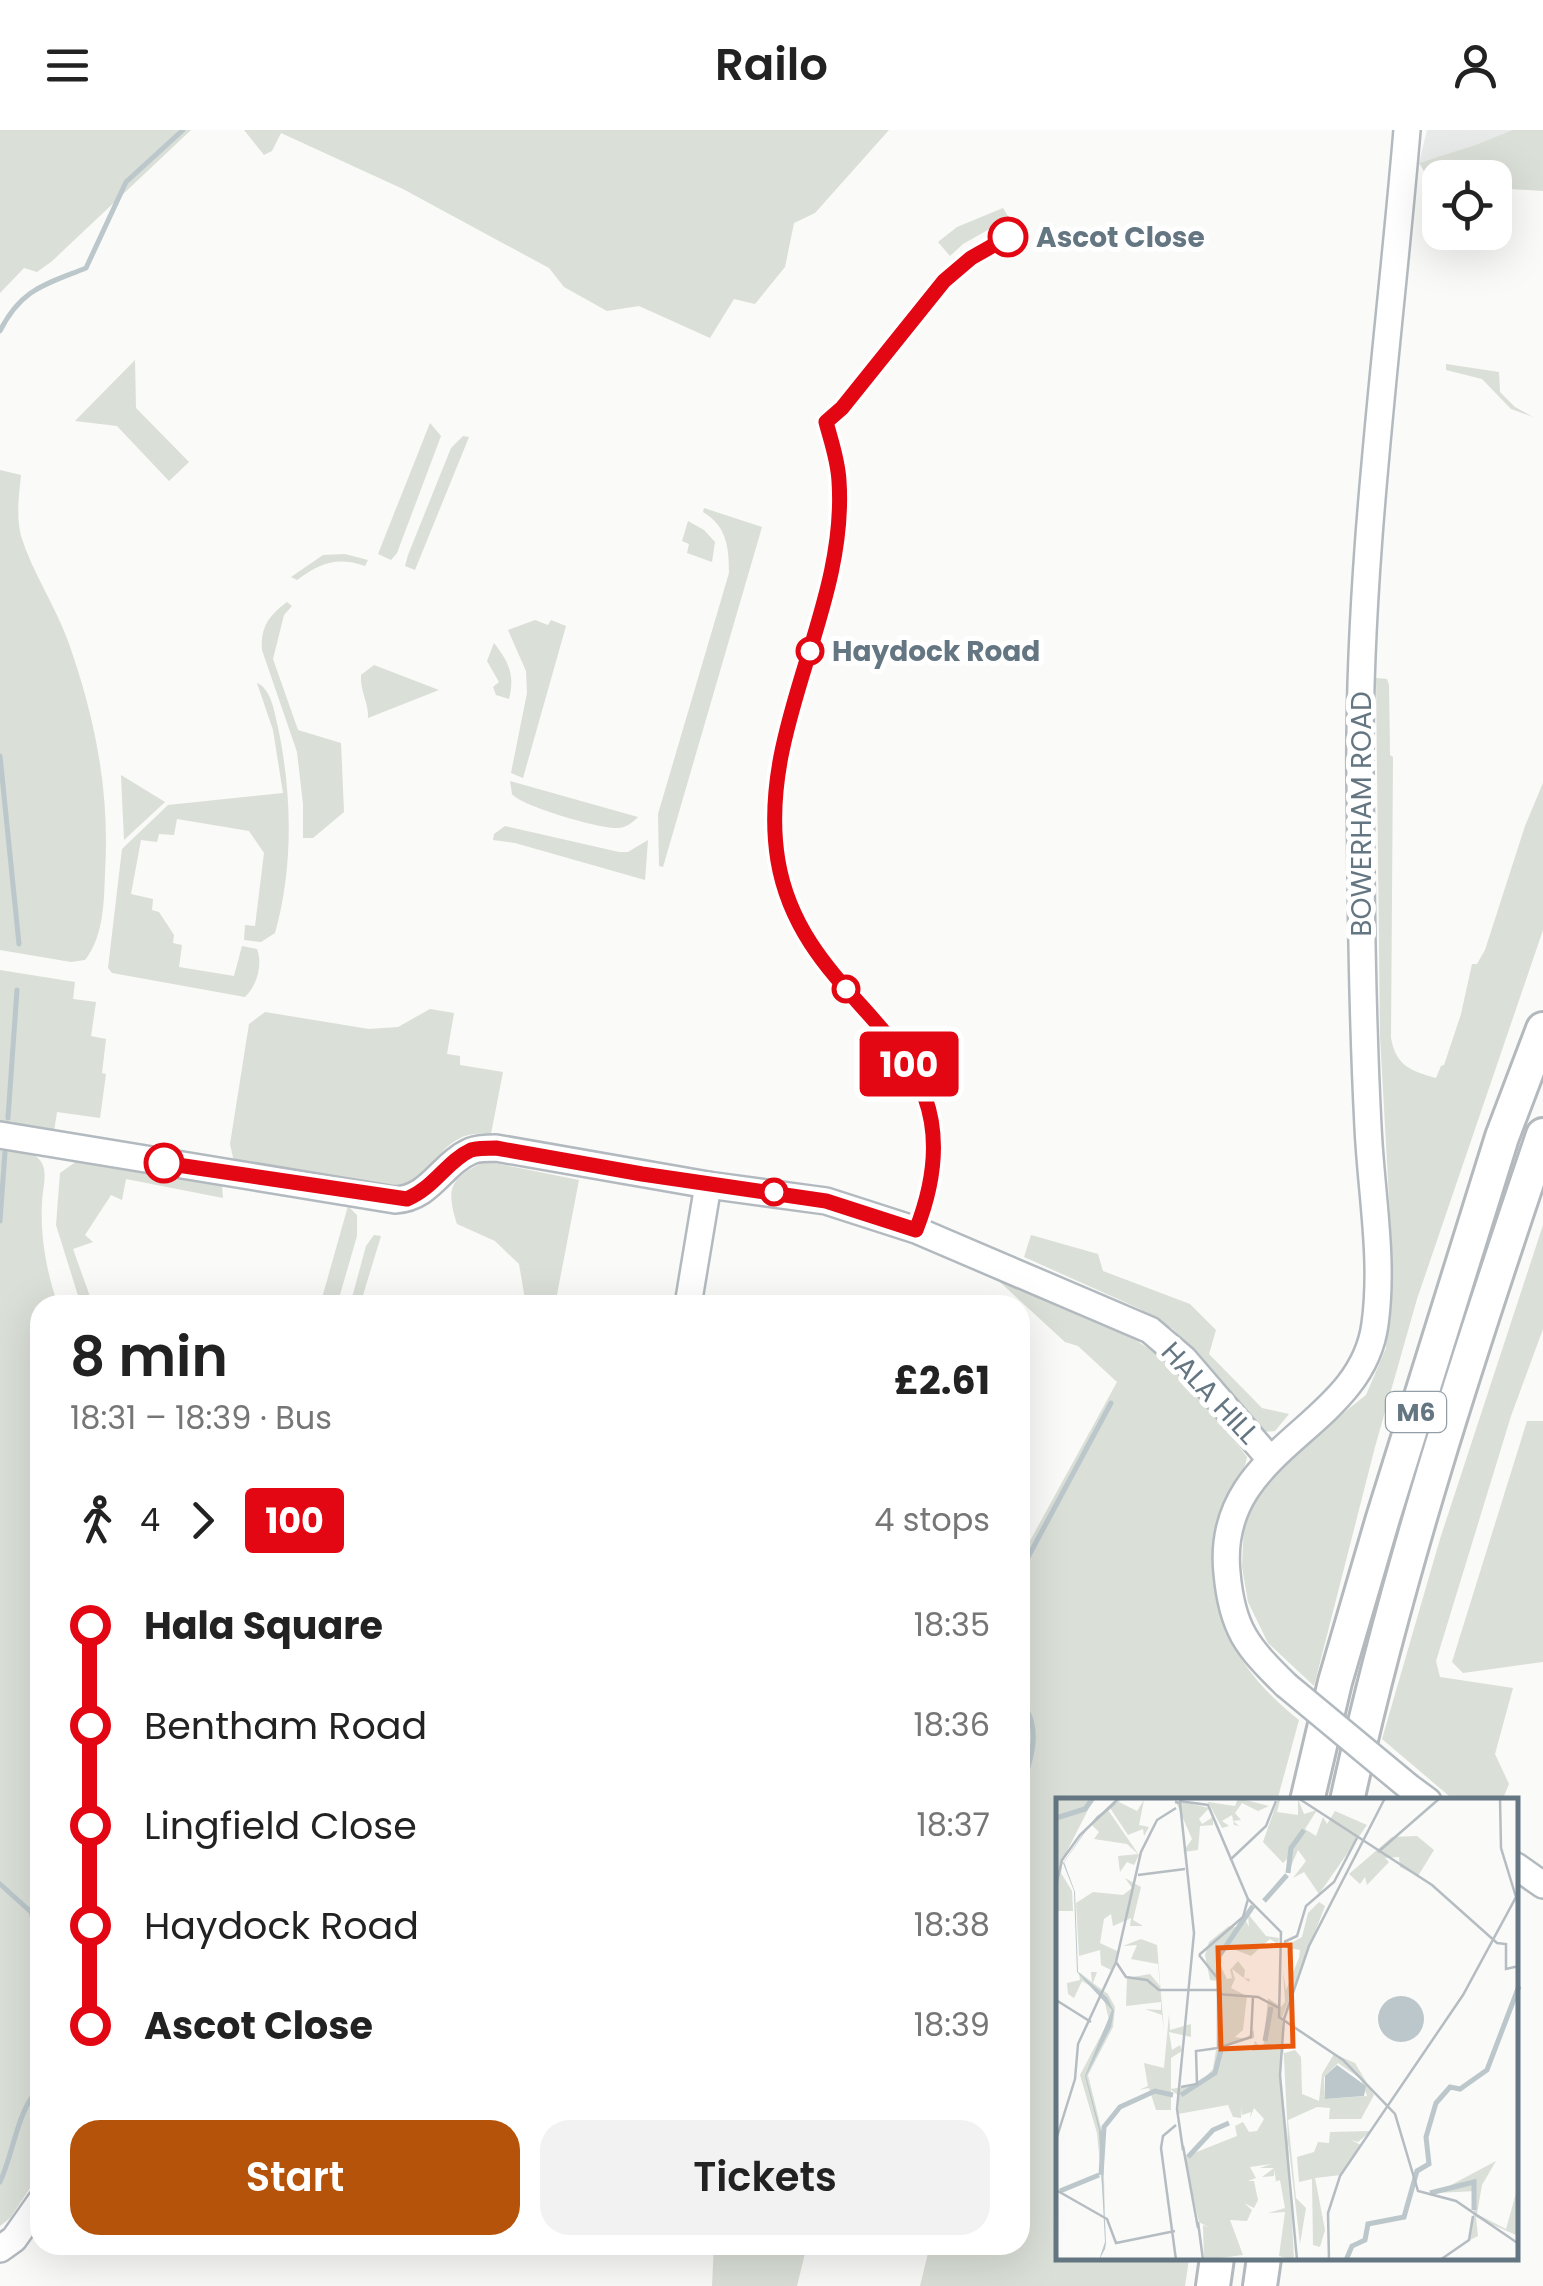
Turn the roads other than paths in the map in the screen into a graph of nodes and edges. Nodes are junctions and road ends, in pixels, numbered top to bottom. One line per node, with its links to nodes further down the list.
1 (1408, 130): 7 (street, BOWERHAM ROAD)
2 (1543, 1030): 9 (highway, M6)
3 (0, 1135): 5 (street, HALA HILL)
4 (1543, 1135): 10 (highway, M6)
5 (708, 1185): 6 (street); 7 (street, HALA HILL)
6 (690, 1295)
7 (1270, 1459): 8 (street, BOWERHAM ROAD, bridge)
8 (1418, 1794)
9 (1307, 1798)
10 (1348, 1798)
11 (1518, 1867): 12 (street)
12 (1543, 1885)
13 (30, 2216): 14 (street)
14 (0, 2249)
15 (1217, 2261): 17 (highway)
16 (1264, 2261): 18 (highway)
17 (1213, 2286)
18 (1260, 2286)

